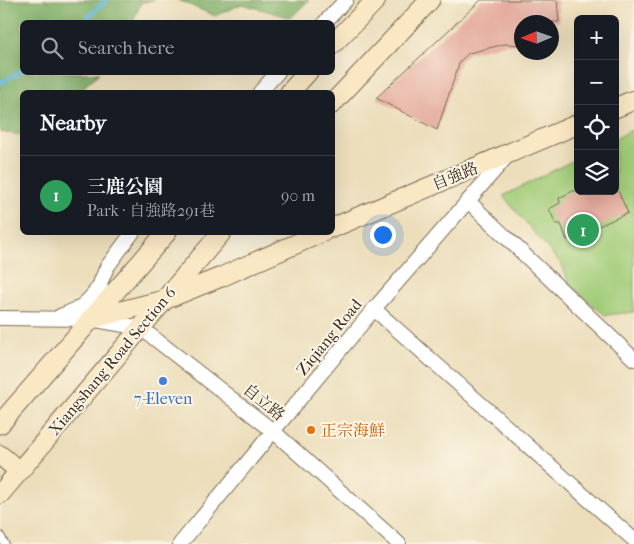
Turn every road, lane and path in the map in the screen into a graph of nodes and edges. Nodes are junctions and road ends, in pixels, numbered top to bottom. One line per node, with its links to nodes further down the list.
1 (346, 0): 4 (street)
2 (376, 0): 5 (main road)
3 (430, 0): 11 (main road)
4 (326, 20)
5 (335, 42)
6 (275, 75): 8 (street)
7 (305, 75): 9 (main road)
8 (262, 90)
9 (292, 90)
10 (634, 100): 12 (main road)
11 (335, 101)
12 (619, 106)
13 (574, 126): 14 (main road, 自強路)
14 (508, 154): 15 (street, Ziqiang Road); 16 (main road, 自強路)
15 (468, 201): 23 (street, Ziqiang Road); 28 (street)
16 (335, 227)
17 (131, 235): 21 (street)
18 (163, 235): 24 (main road)
19 (219, 235): 22 (main road, Xiangshang Road Section 6)
20 (316, 235): 22 (main road)
21 (101, 281): 24 (street); 26 (street)
22 (164, 300): 24 (main road); 27 (main road, Xiangshang Road Section 6)
23 (374, 309): 30 (street, Ziqiang Road); 35 (street)
24 (93, 316): 26 (street, 自立路); 27 (street, 自立路); 29 (main road)
25 (0, 318): 26 (street, 自立路)
26 (54, 319)
27 (141, 328): 30 (street, 自立路); 32 (main road, Xiangshang Road Section 6)
28 (634, 359)
29 (0, 424)
30 (273, 431): 37 (street, Ziqiang Road); 38 (street, 自立路)
31 (0, 455): 32 (main road)
32 (19, 470): 33 (main road, Xiangshang Road Section 6)
33 (1, 490)
34 (0, 534): 36 (lane)
35 (634, 540)
36 (5, 544)
37 (180, 544)
38 (399, 544)

